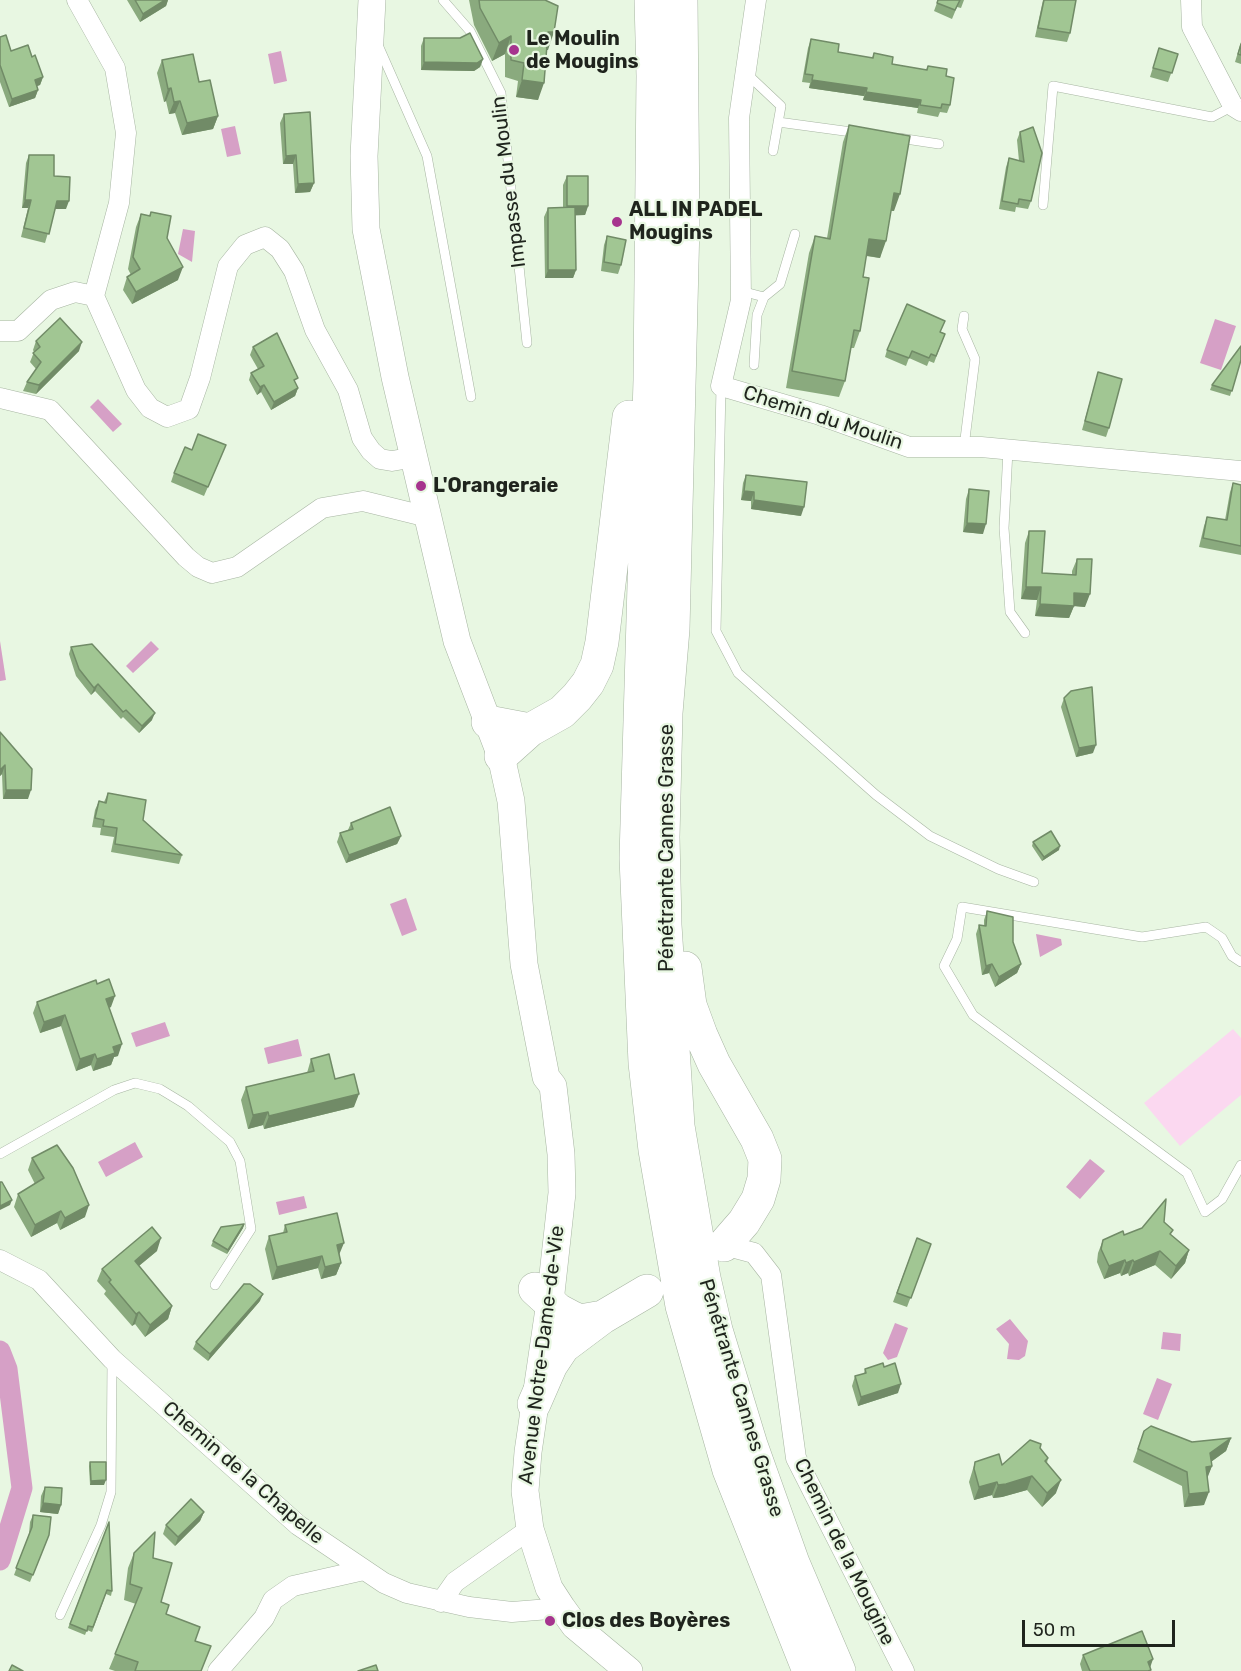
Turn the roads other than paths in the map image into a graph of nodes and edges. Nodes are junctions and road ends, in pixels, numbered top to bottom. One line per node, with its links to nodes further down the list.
1 (77, 0): 20 (street)
2 (372, 0): 8 (main road, Avenue Notre-Dame-de-Vie)
3 (443, 0): 24 (lane, Impasse du Moulin)
4 (651, 0): 17 (highway, Pénétrante Cannes Grasse)
5 (681, 0): 34 (highway, Pénétrante Cannes Grasse)
6 (756, 0): 9 (street, Chemin du Moulin)
7 (1191, 0): 10 (street)
8 (371, 29): 27 (lane); 31 (main road, Avenue Notre-Dame-de-Vie)
9 (746, 73): 11 (lane); 19 (street, Chemin du Moulin)
10 (1237, 108): 16 (lane)
11 (778, 122): 12 (lane); 15 (lane)
12 (870, 135)
13 (893, 138): 14 (lane)
14 (939, 144)
15 (773, 151)
16 (1043, 204)
17 (652, 233): 37 (highway); 51 (highway, Pénétrante Cannes Grasse)
18 (795, 234): 21 (lane)
19 (741, 291): 21 (lane); 26 (street, Chemin du Moulin)
20 (94, 296): 23 (street); 31 (street)
21 (764, 297): 25 (lane)
22 (964, 316): 29 (lane)
23 (0, 331)
24 (527, 343)
25 (754, 365)
26 (722, 386): 29 (street, Chemin du Moulin); 39 (lane)
27 (471, 397)
28 (0, 398): 33 (street)
29 (964, 447): 30 (street, Chemin du Moulin)
30 (1008, 450): 32 (street, Chemin du Moulin); 35 (lane)
31 (415, 457): 33 (main road, Avenue Notre-Dame-de-Vie)
32 (1241, 471)
33 (428, 517): 36 (main road, Avenue Notre-Dame-de-Vie)
34 (673, 628): 43 (highway); 62 (highway, Pénétrante Cannes Grasse)
35 (1025, 633)
36 (488, 722): 37 (highway); 38 (main road, Avenue Notre-Dame-de-Vie)
37 (530, 730): 38 (highway)
38 (501, 756): 47 (main road, Avenue Notre-Dame-de-Vie)
39 (1034, 882)
40 (1241, 962): 42 (lane)
41 (0, 1154): 45 (lane)
42 (1241, 1165)
43 (724, 1245): 63 (street, Chemin de la Mougine)
44 (0, 1260): 49 (street, Chemin de la Chapelle)
45 (215, 1285)
46 (647, 1291): 48 (highway)
47 (542, 1296): 48 (highway); 50 (main road, Avenue Notre-Dame-de-Vie); 52 (main road, Avenue Notre-Dame-de-Vie)
48 (603, 1317): 50 (highway)
49 (112, 1359): 53 (street, Chemin de la Chapelle); 56 (lane)
50 (534, 1404): 52 (main road, Avenue Notre-Dame-de-Vie)
51 (729, 1470): 60 (highway); 61 (highway, Pénétrante Cannes Grasse)
52 (522, 1533): 54 (street); 55 (main road, Avenue Notre-Dame-de-Vie)
53 (359, 1567): 54 (street, Chemin de la Chapelle); 57 (street)
54 (441, 1602): 55 (street, Chemin de la Chapelle)
55 (553, 1610): 58 (main road, Avenue Notre-Dame-de-Vie); 59 (main road, Avenue Notre-Dame-de-Vie)
56 (60, 1616)
57 (218, 1671)
58 (602, 1671)
59 (628, 1671)
60 (787, 1671)
61 (809, 1671)
62 (839, 1671)
63 (904, 1671)

